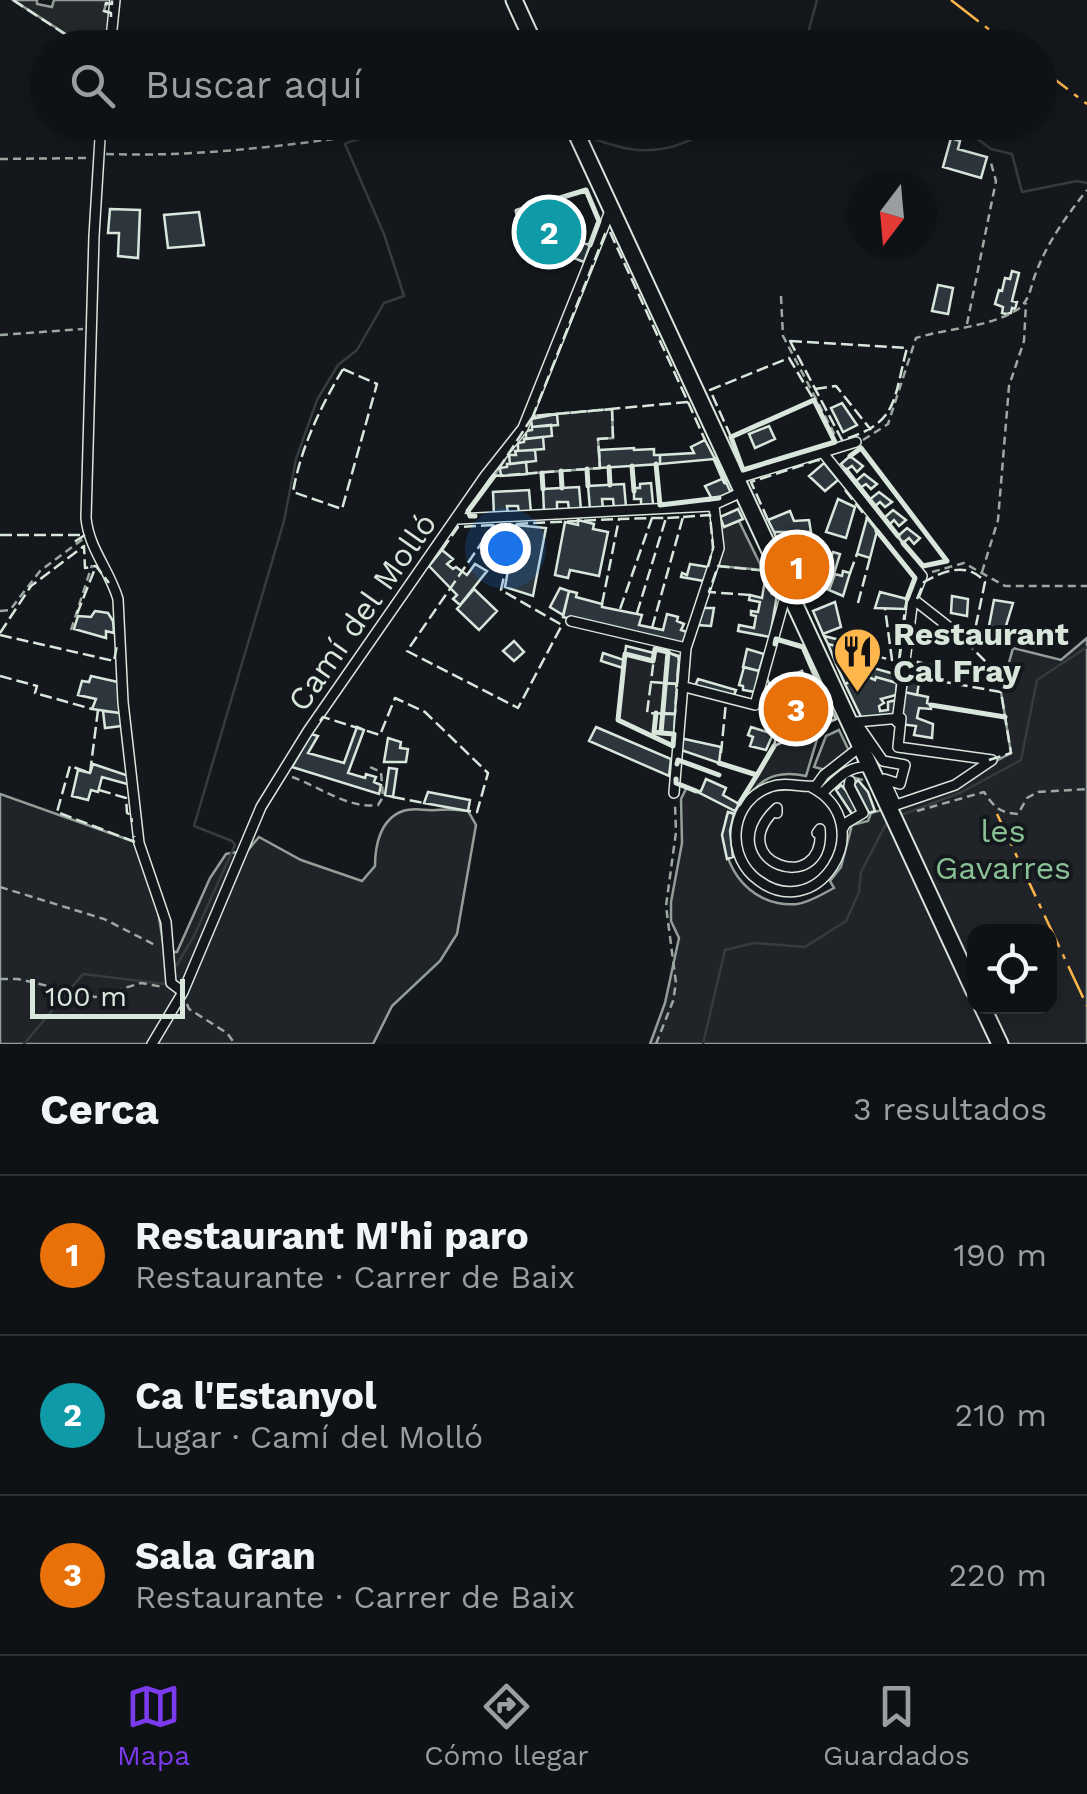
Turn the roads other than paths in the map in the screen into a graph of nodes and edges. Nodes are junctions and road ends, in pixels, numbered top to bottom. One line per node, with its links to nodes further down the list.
1 (115, 0): 3 (street)
2 (514, 0): 4 (main road)
3 (112, 30)
4 (528, 30)
5 (99, 140): 31 (street)
6 (573, 140): 7 (main road)
7 (611, 208): 10 (main road); 12 (street, Camí del Molló)
8 (856, 442): 9 (street)
9 (823, 453): 10 (street); 14 (street)
10 (739, 486): 11 (street); 13 (main road)
11 (714, 506): 12 (street); 17 (street)
12 (458, 519): 31 (street, Camí del Molló)
13 (787, 588): 18 (street); 20 (main road)
14 (913, 599): 16 (street); 19 (street)
15 (572, 621): 17 (street)
16 (958, 635)
17 (686, 648): 18 (street)
18 (681, 686): 25 (street)
19 (898, 719): 20 (street); 20 (street)
20 (854, 724): 21 (main road)
21 (861, 746): 22 (main road); 24 (street)
22 (871, 768): 26 (street); 30 (main road)
23 (850, 781): 28 (street)
24 (810, 787): 26 (street); 28 (street)
25 (674, 793)
26 (822, 793): 28 (street)
27 (776, 813): 29 (street)
28 (842, 830)
29 (818, 832)
30 (967, 976)
31 (183, 992): 33 (street, Camí del Molló)
32 (986, 1014): 34 (main road)
33 (152, 1044)
34 (1000, 1044)

